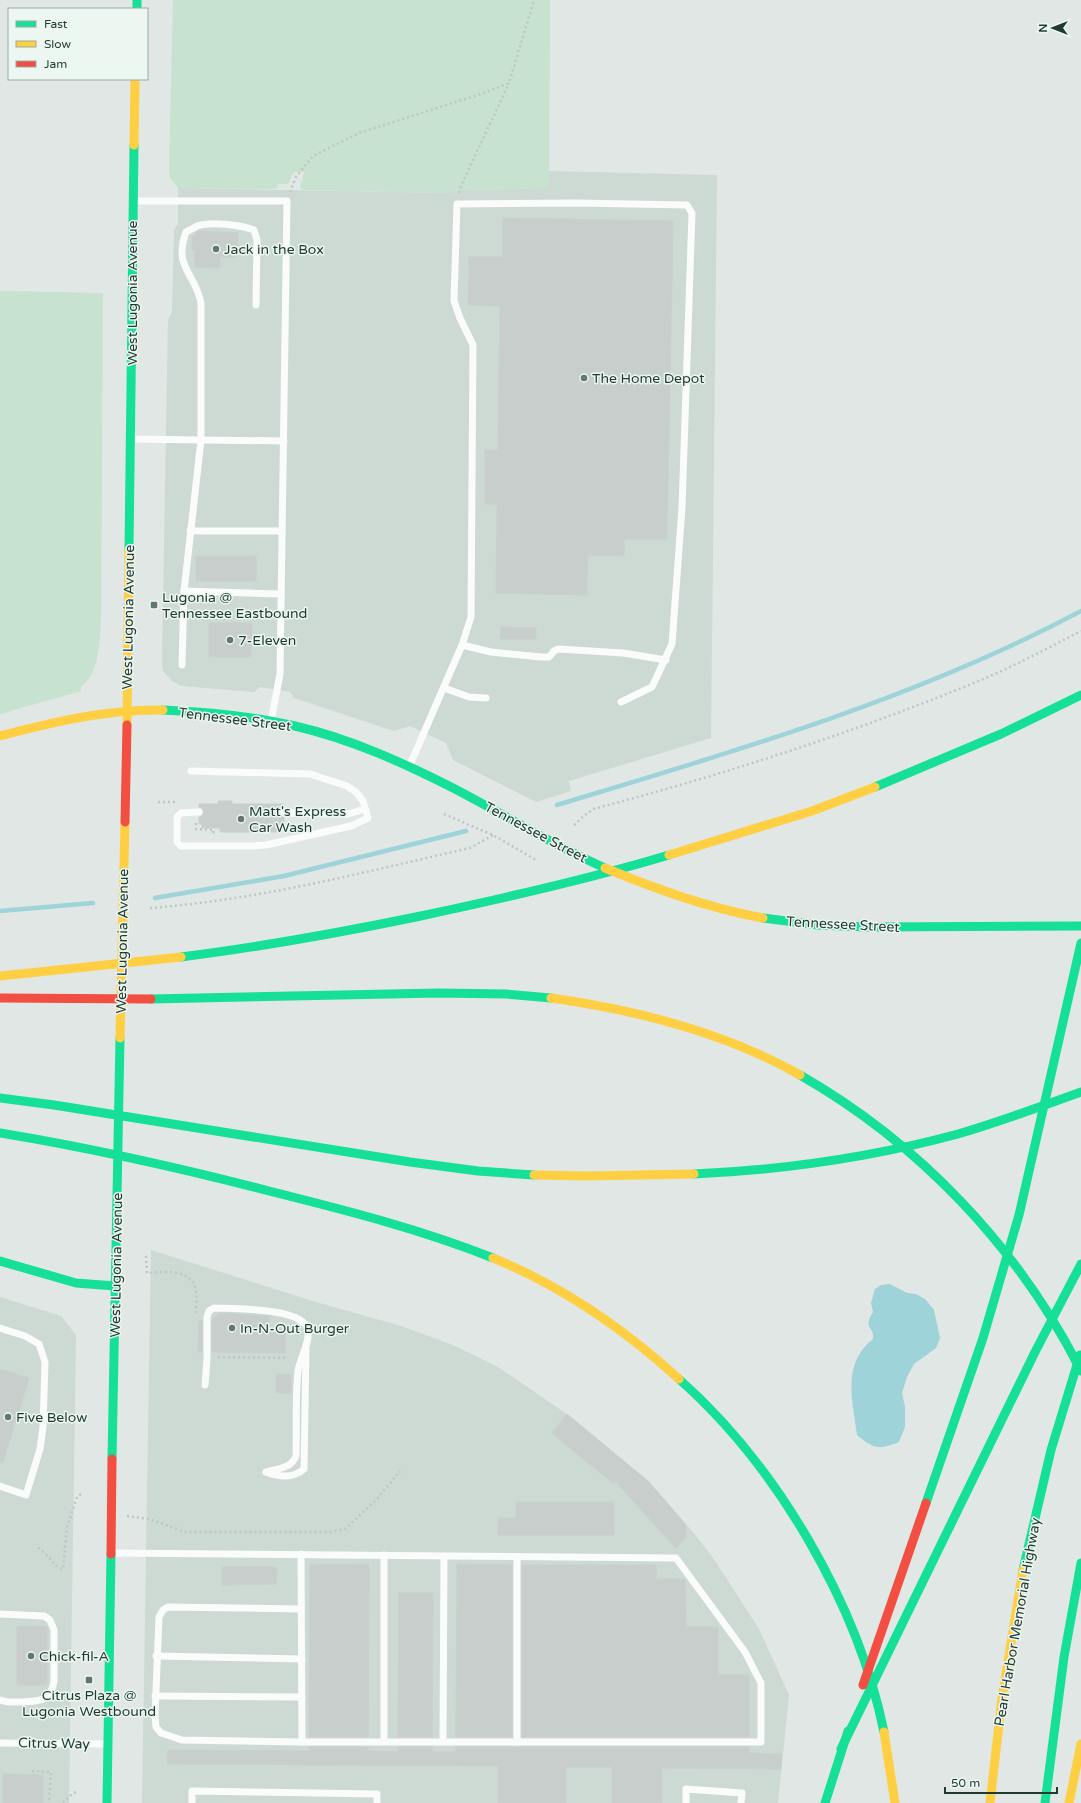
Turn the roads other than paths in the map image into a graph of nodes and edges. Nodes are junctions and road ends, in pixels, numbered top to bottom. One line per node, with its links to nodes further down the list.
1 (136, 80): 2 (main road, West Lugonia Avenue)
2 (133, 201): 4 (main road, West Lugonia Avenue); 6 (lane)
3 (256, 305): 5 (lane)
4 (131, 439): 5 (lane); 18 (main road, West Lugonia Avenue)
5 (201, 440): 6 (lane); 7 (lane)
6 (284, 441): 8 (lane)
7 (190, 531): 8 (lane); 9 (lane)
8 (282, 531): 10 (lane)
9 (184, 591): 10 (lane); 13 (lane)
10 (281, 594): 19 (lane)
11 (462, 645): 12 (lane); 12 (lane); 14 (lane)
12 (666, 660): 17 (lane)
13 (182, 665)
14 (444, 688): 16 (lane); 21 (lane)
15 (1081, 695): 28 (main road)
16 (486, 698)
17 (621, 702)
18 (127, 711): 19 (main road, Tennessee Street); 20 (main road, Tennessee Street); 35 (main road, West Lugonia Avenue)
19 (271, 722): 21 (main road, Tennessee Street)
20 (0, 736)
21 (409, 767): 26 (main road, Tennessee Street)
22 (191, 771): 23 (lane)
23 (365, 810): 24 (lane); 25 (lane)
24 (197, 812)
25 (284, 813)
26 (1081, 926)
27 (1081, 943): 62 (main road)
28 (0, 976)
29 (0, 998): 39 (main road)
30 (1081, 1092): 31 (main road)
31 (0, 1098)
32 (0, 1133): 69 (main road)
33 (0, 1260): 35 (main road)
34 (1081, 1264): 62 (main road)
35 (115, 1286): 42 (main road, West Lugonia Avenue)
36 (0, 1328): 41 (lane)
37 (306, 1345): 37 (lane); 40 (lane)
38 (1081, 1350): 70 (main road, Pearl Harbor Memorial Highway)
39 (1081, 1371)
40 (204, 1385)
41 (0, 1486)
42 (110, 1553): 43 (lane); 60 (main road, West Lugonia Avenue)
43 (301, 1554): 44 (lane); 48 (lane)
44 (384, 1555): 45 (lane); 56 (lane)
45 (444, 1556): 46 (lane); 57 (lane)
46 (517, 1557): 58 (lane); 58 (lane)
47 (1081, 1563): 71 (main road)
48 (301, 1609): 50 (lane); 51 (lane)
49 (0, 1614): 54 (lane)
50 (156, 1656): 51 (lane); 52 (lane)
51 (302, 1659): 53 (lane)
52 (156, 1696): 53 (lane); 55 (lane)
53 (302, 1697): 55 (lane)
54 (0, 1700)
55 (302, 1742): 56 (lane)
56 (384, 1742): 57 (lane)
57 (443, 1742): 58 (lane)
58 (517, 1742)
59 (0, 1743): 60 (lane, Citrus Way)
60 (108, 1744): 63 (main road, West Lugonia Avenue)
61 (1081, 1744): 72 (main road)
62 (841, 1749): 68 (main road)
63 (107, 1803)
64 (192, 1803): 65 (lane)
65 (377, 1803)
66 (686, 1803): 67 (lane)
67 (741, 1803)
68 (825, 1803)
69 (895, 1803)
70 (990, 1803)
71 (1045, 1803)
72 (1069, 1803)

